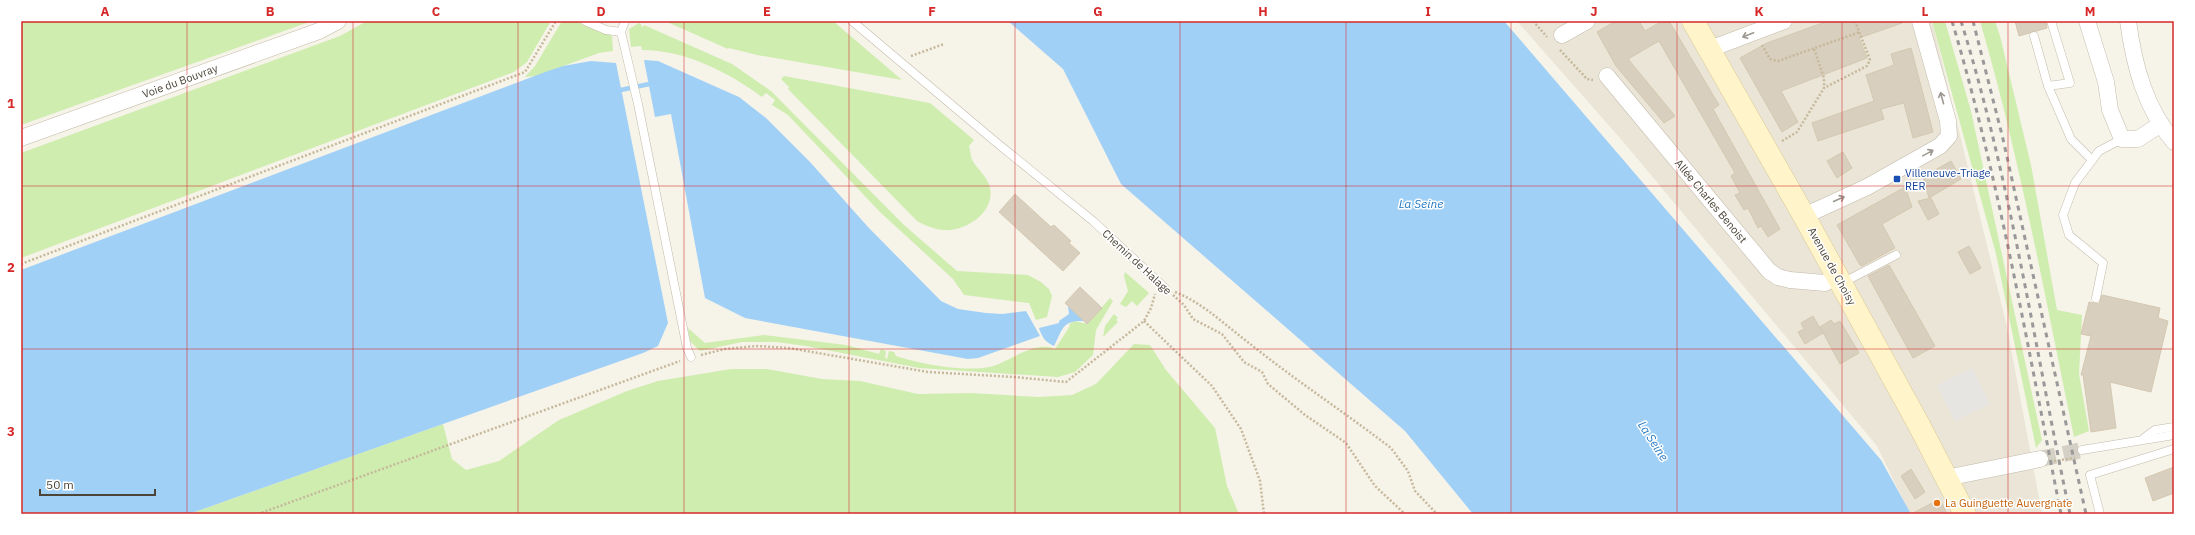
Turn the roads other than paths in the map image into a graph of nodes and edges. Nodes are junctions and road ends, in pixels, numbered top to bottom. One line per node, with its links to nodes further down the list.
1 (338, 21): 19 (street, Voie du Bouvray)
2 (585, 21): 12 (lane)
3 (625, 21): 12 (lane)
4 (852, 21): 26 (lane, Chemin de Halage)
5 (1587, 21): 14 (street)
6 (1693, 21): 15 (main road, Avenue de Choisy)
7 (1784, 21): 15 (street, one-way to 15)
8 (1920, 21): 23 (street, one-way to 8)
9 (2051, 21): 17 (lane)
10 (2087, 21): 20 (street)
11 (2128, 21): 18 (street)
12 (621, 32): 28 (lane)
13 (2034, 36): 17 (lane)
14 (1556, 40)
15 (1710, 49): 23 (main road, Avenue de Choisy)
16 (1608, 77): 25 (street, Allée Charles Benoist)
17 (2048, 86): 22 (lane)
18 (2160, 124): 20 (street); 21 (street)
19 (21, 138)
20 (2122, 139): 22 (lane)
21 (2174, 142)
22 (2092, 160): 27 (lane)
23 (1804, 216): 25 (main road, Avenue de Choisy)
24 (1896, 255): 25 (lane)
25 (1838, 280): 35 (main road, Avenue de Choisy)
26 (1165, 288)
27 (2096, 298)
28 (691, 357)
29 (2174, 427): 31 (lane)
30 (2174, 435): 31 (lane)
31 (2144, 439): 33 (lane)
32 (2174, 449): 37 (lane)
33 (2080, 454)
34 (2045, 460): 35 (street)
35 (1949, 479): 36 (main road, Avenue de Choisy)
36 (1965, 514)
37 (2100, 514)

